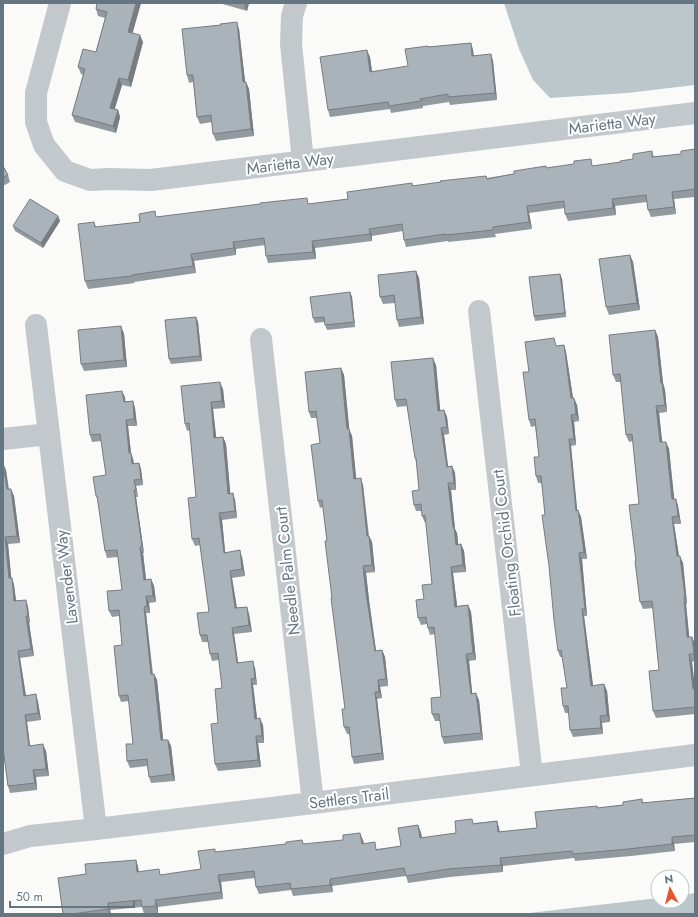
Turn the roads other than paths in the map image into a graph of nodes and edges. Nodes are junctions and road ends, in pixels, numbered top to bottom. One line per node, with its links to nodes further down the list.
1 (60, 3): 4 (street, Marietta Way)
2 (296, 3): 4 (street)
3 (695, 113): 4 (street, Marietta Way)
4 (303, 161)
5 (479, 311): 11 (street, Floating Orchid Court)
6 (36, 325): 8 (street, Lavender Way)
7 (261, 339): 12 (street, Needle Palm Court)
8 (49, 434): 9 (street); 13 (street, Lavender Way)
9 (3, 439)
10 (695, 755): 11 (street, Settlers Trail)
11 (532, 775): 12 (street, Settlers Trail)
12 (313, 803): 13 (street, Settlers Trail)
13 (96, 829): 14 (street, Settlers Trail)
14 (3, 844)

